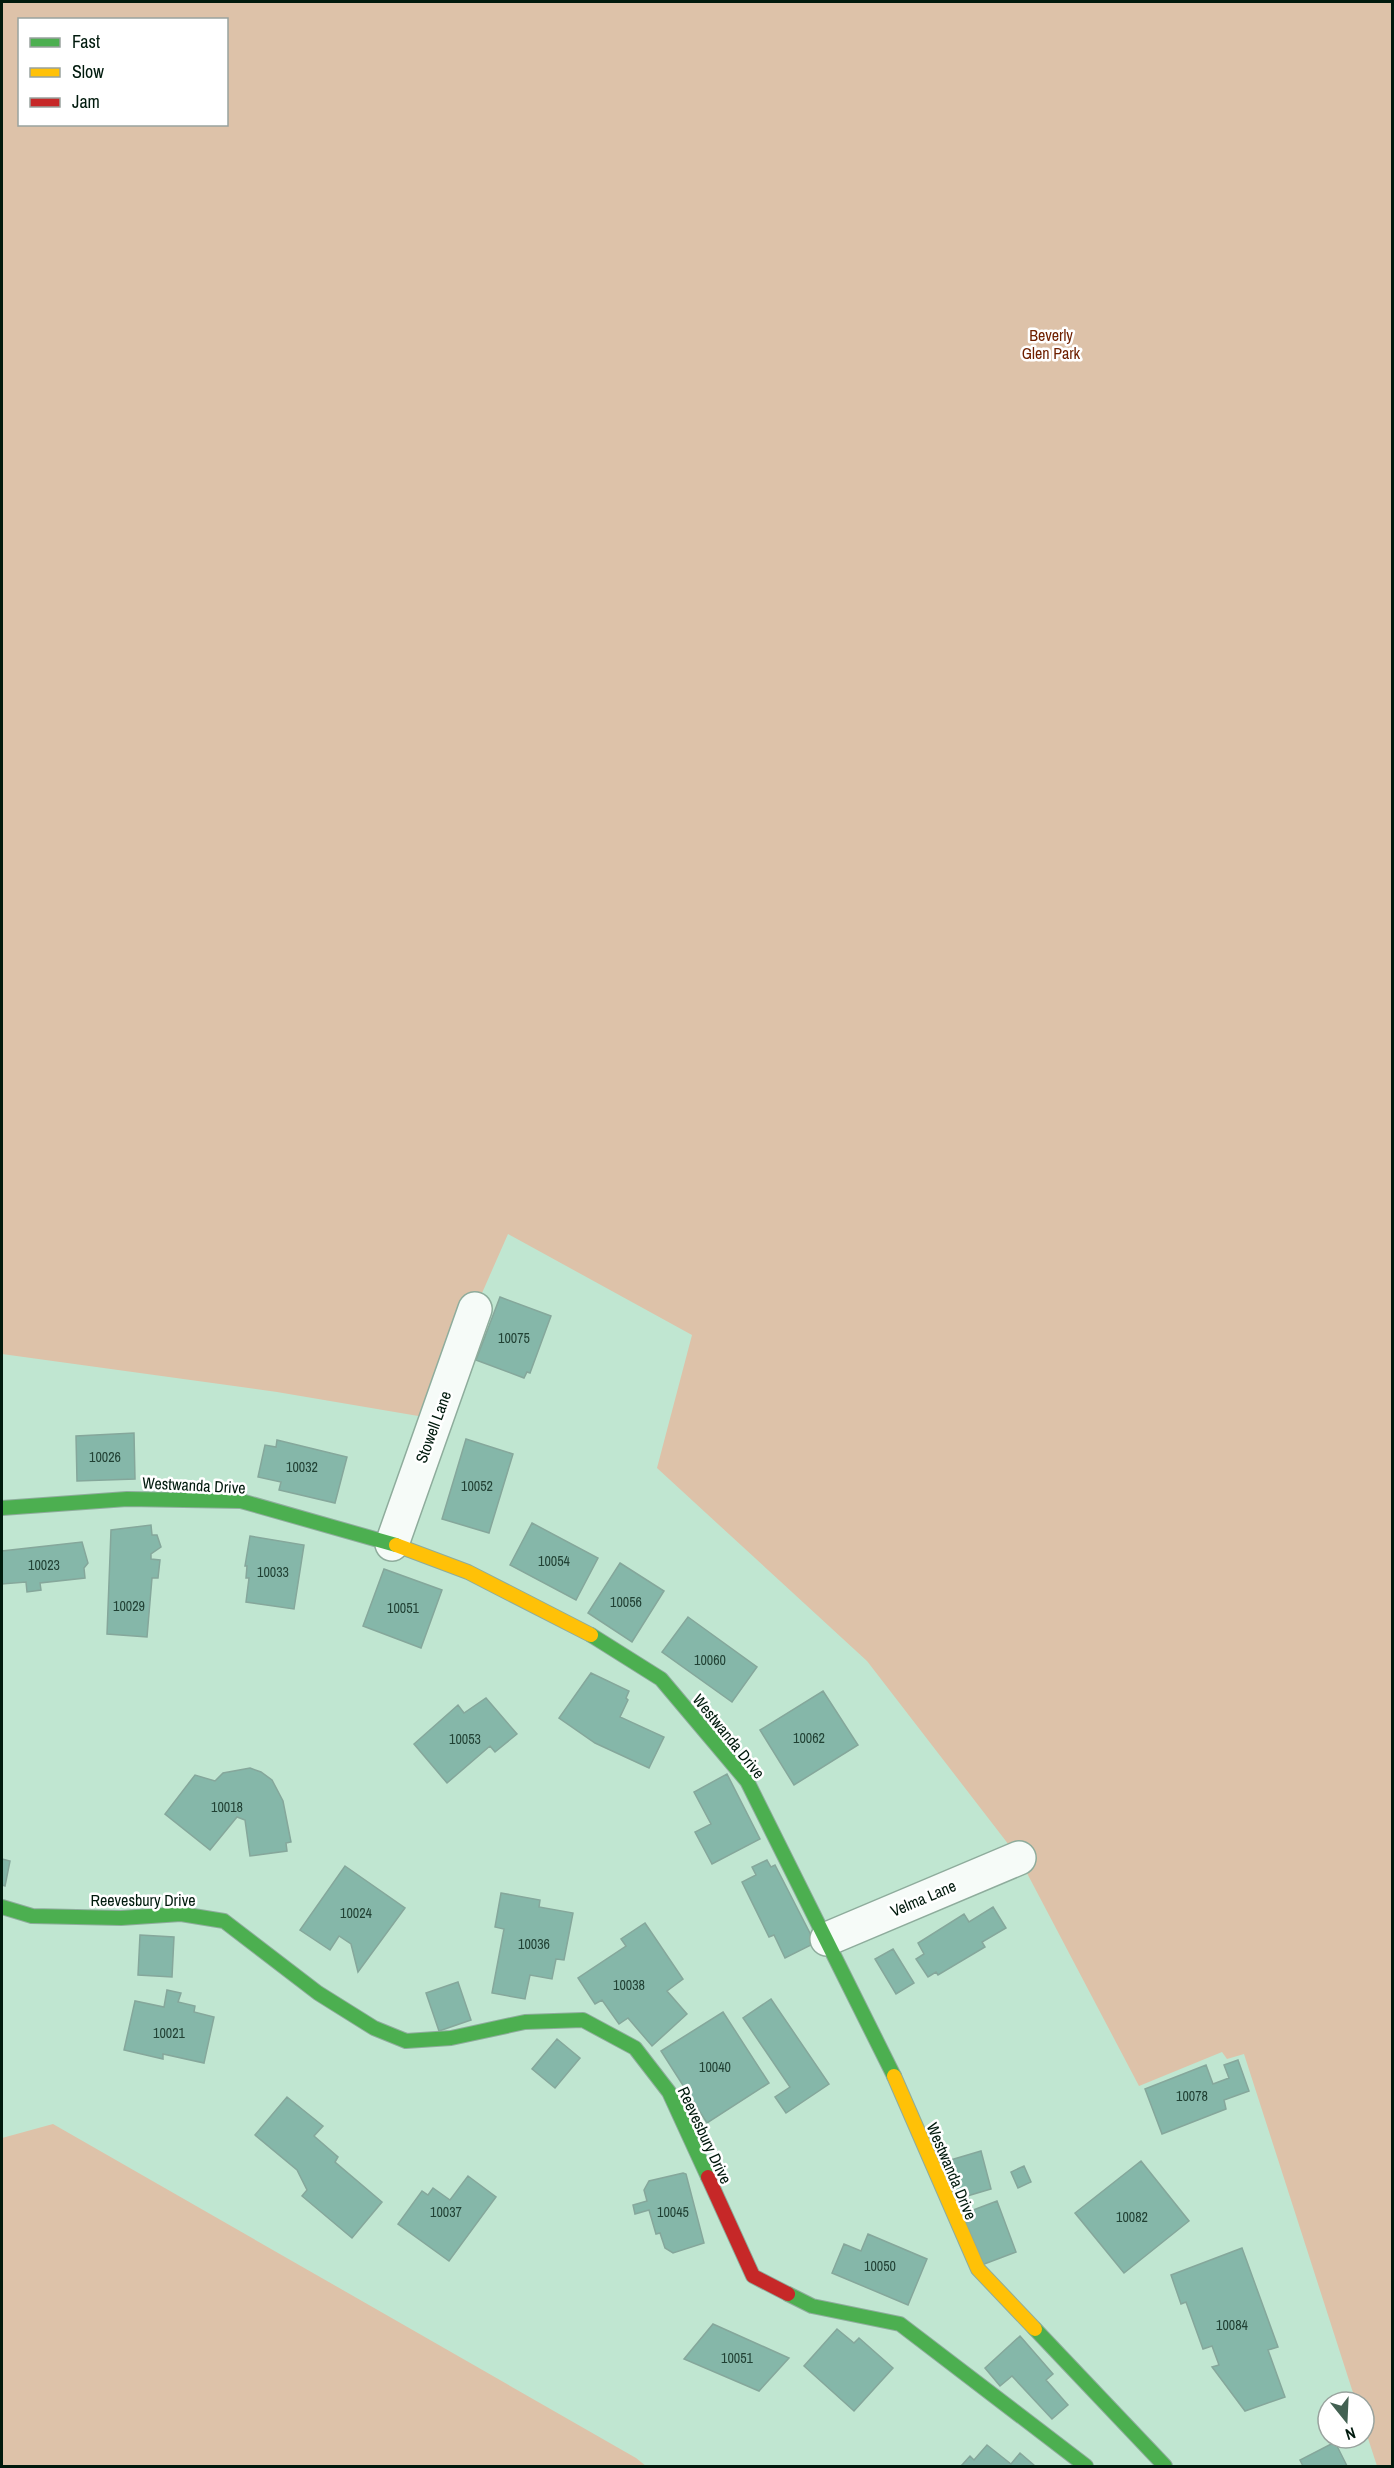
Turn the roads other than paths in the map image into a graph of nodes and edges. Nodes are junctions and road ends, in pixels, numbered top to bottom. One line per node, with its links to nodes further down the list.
1 (475, 1309): 3 (street, Stowell Lane)
2 (2, 1509): 3 (street, Westwanda Drive)
3 (392, 1544): 6 (street, Westwanda Drive)
4 (1019, 1858): 6 (street, Velma Lane)
5 (2, 1907): 7 (street, Reevesbury Drive)
6 (827, 1939): 8 (street, Westwanda Drive)
7 (1086, 2466)
8 (1165, 2466)

